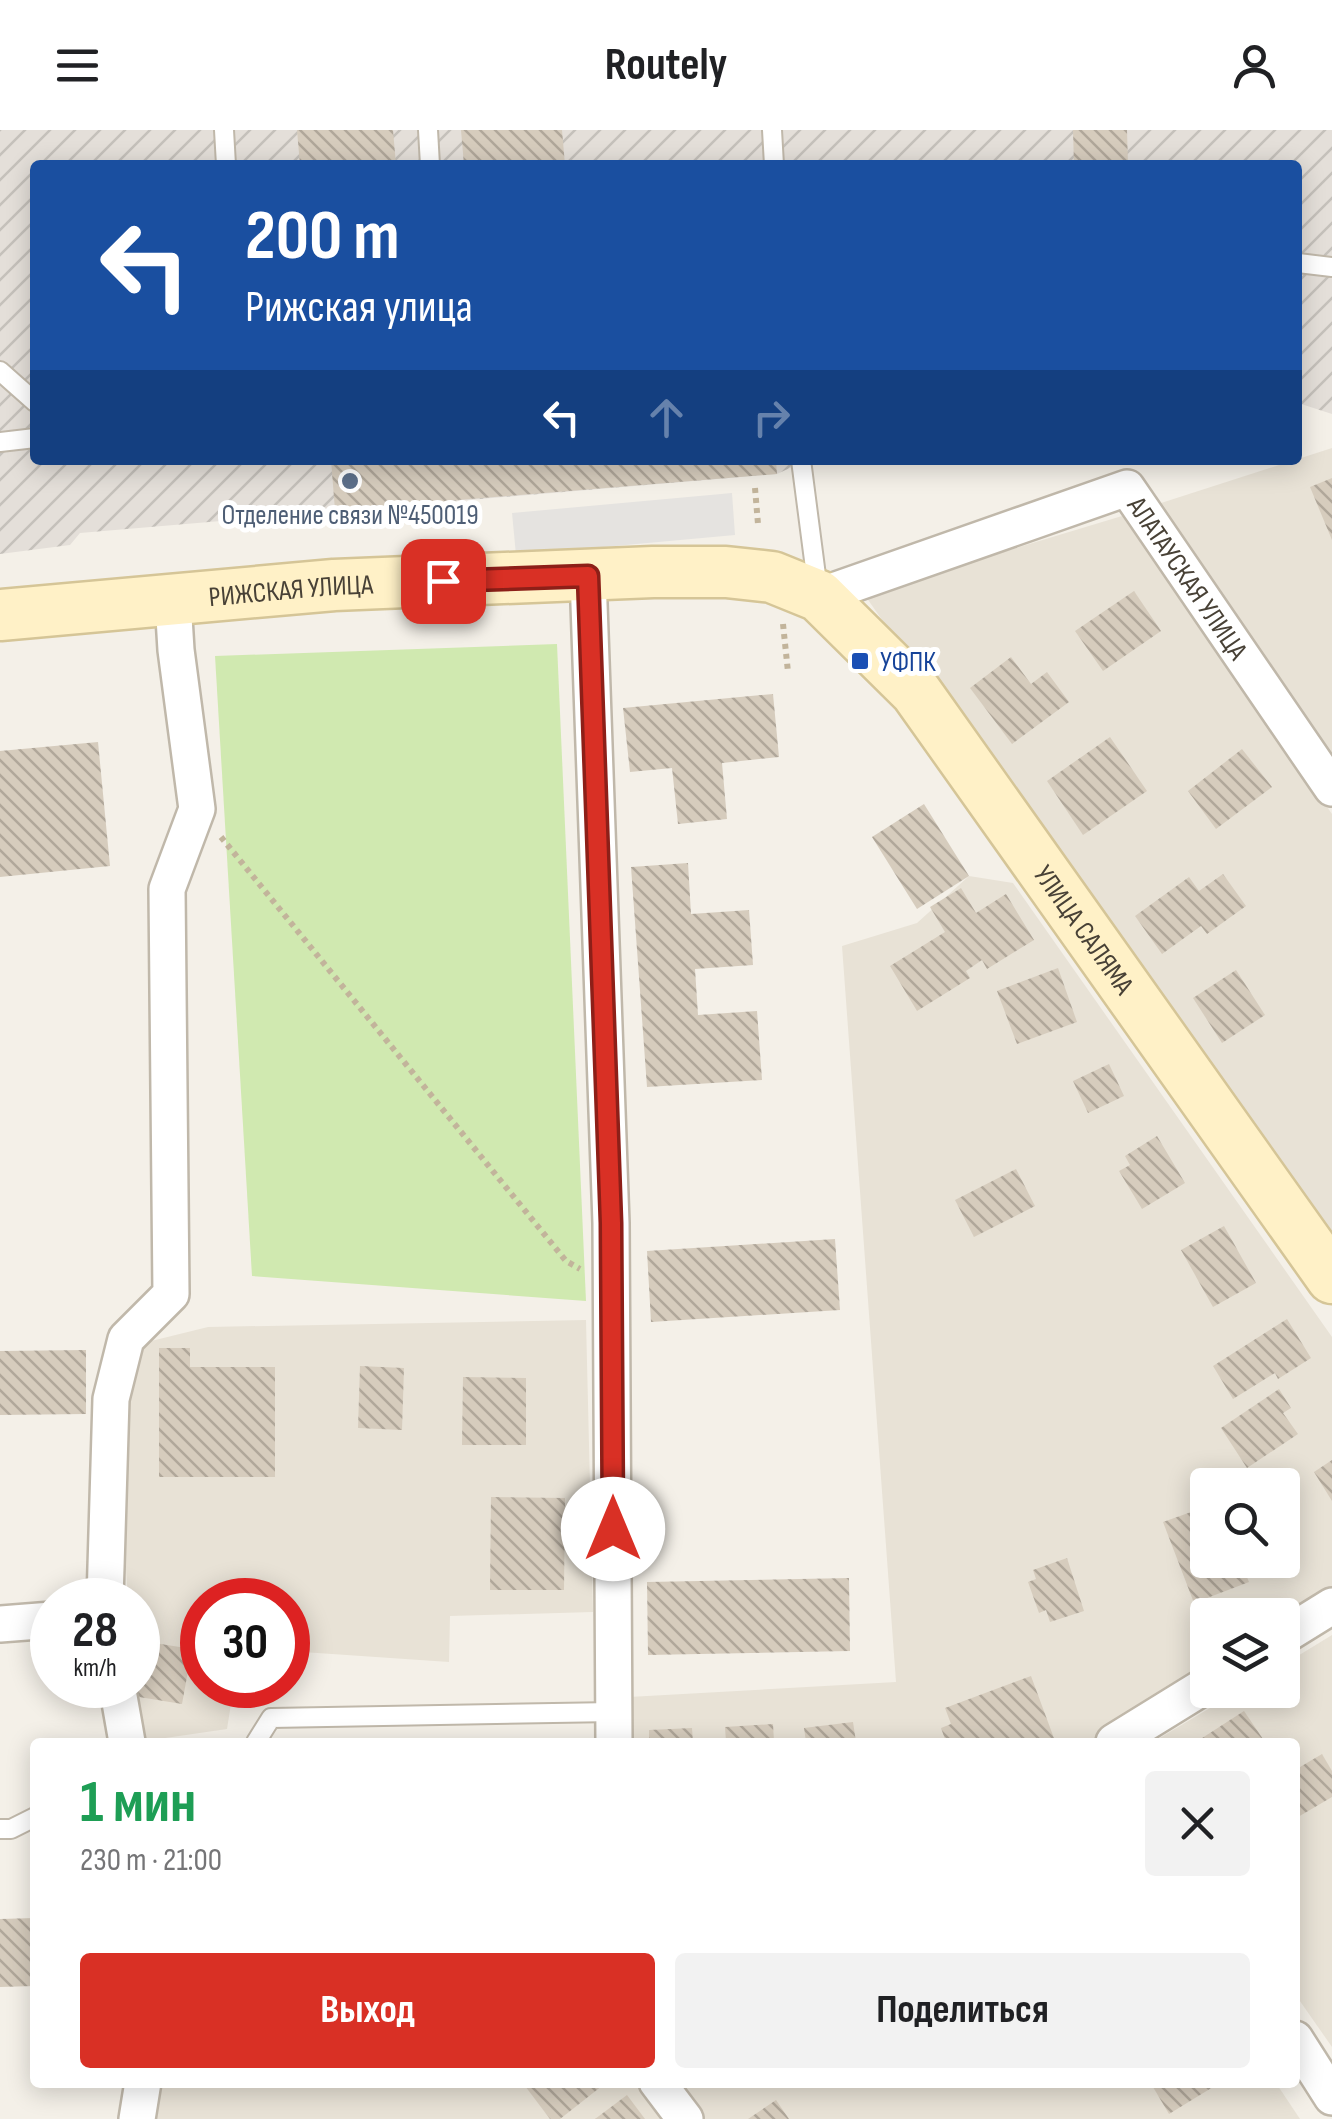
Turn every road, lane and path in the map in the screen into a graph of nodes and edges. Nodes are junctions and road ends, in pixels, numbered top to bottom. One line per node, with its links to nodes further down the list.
1 (224, 130): 4 (lane)
2 (428, 130): 5 (lane)
3 (772, 130): 6 (lane)
4 (226, 160)
5 (430, 160)
6 (774, 160)
7 (1302, 263): 8 (lane)
8 (1332, 267)
9 (0, 372): 10 (lane)
10 (30, 398)
11 (30, 439): 12 (lane)
12 (0, 442)
13 (801, 465): 18 (lane)
14 (755, 488): 15 (path)
15 (758, 524)
16 (588, 576): 17 (street, РИЖСКАЯ УЛИЦА); 18 (street, РИЖСКАЯ УЛИЦА); 24 (street)
17 (173, 601): 19 (street, РИЖСКАЯ УЛИЦА); 22 (street)
18 (801, 609): 20 (path); 21 (street, АЛАТАУСКАЯ УЛИЦА); 23 (street, УЛИЦА САЛЯМА)
19 (0, 615)
20 (788, 672)
21 (1332, 788)
22 (198, 808): 24 (path); 25 (street)
23 (1332, 1278)
24 (611, 1287): 32 (street)
25 (106, 1578)
26 (1332, 1606): 29 (street)
27 (30, 1622): 28 (street)
28 (0, 1624)
29 (1300, 1626)
30 (1190, 1695): 35 (street)
31 (121, 1708): 33 (street)
32 (614, 1727): 34 (lane)
33 (126, 1738)
34 (258, 1738)
35 (1120, 1738)
36 (30, 1819): 37 (lane)
37 (0, 1829)
38 (1300, 2047): 41 (street)
39 (142, 2088): 42 (street)
40 (662, 2088): 43 (street)
41 (1332, 2096)
42 (138, 2119)
43 (685, 2119)

